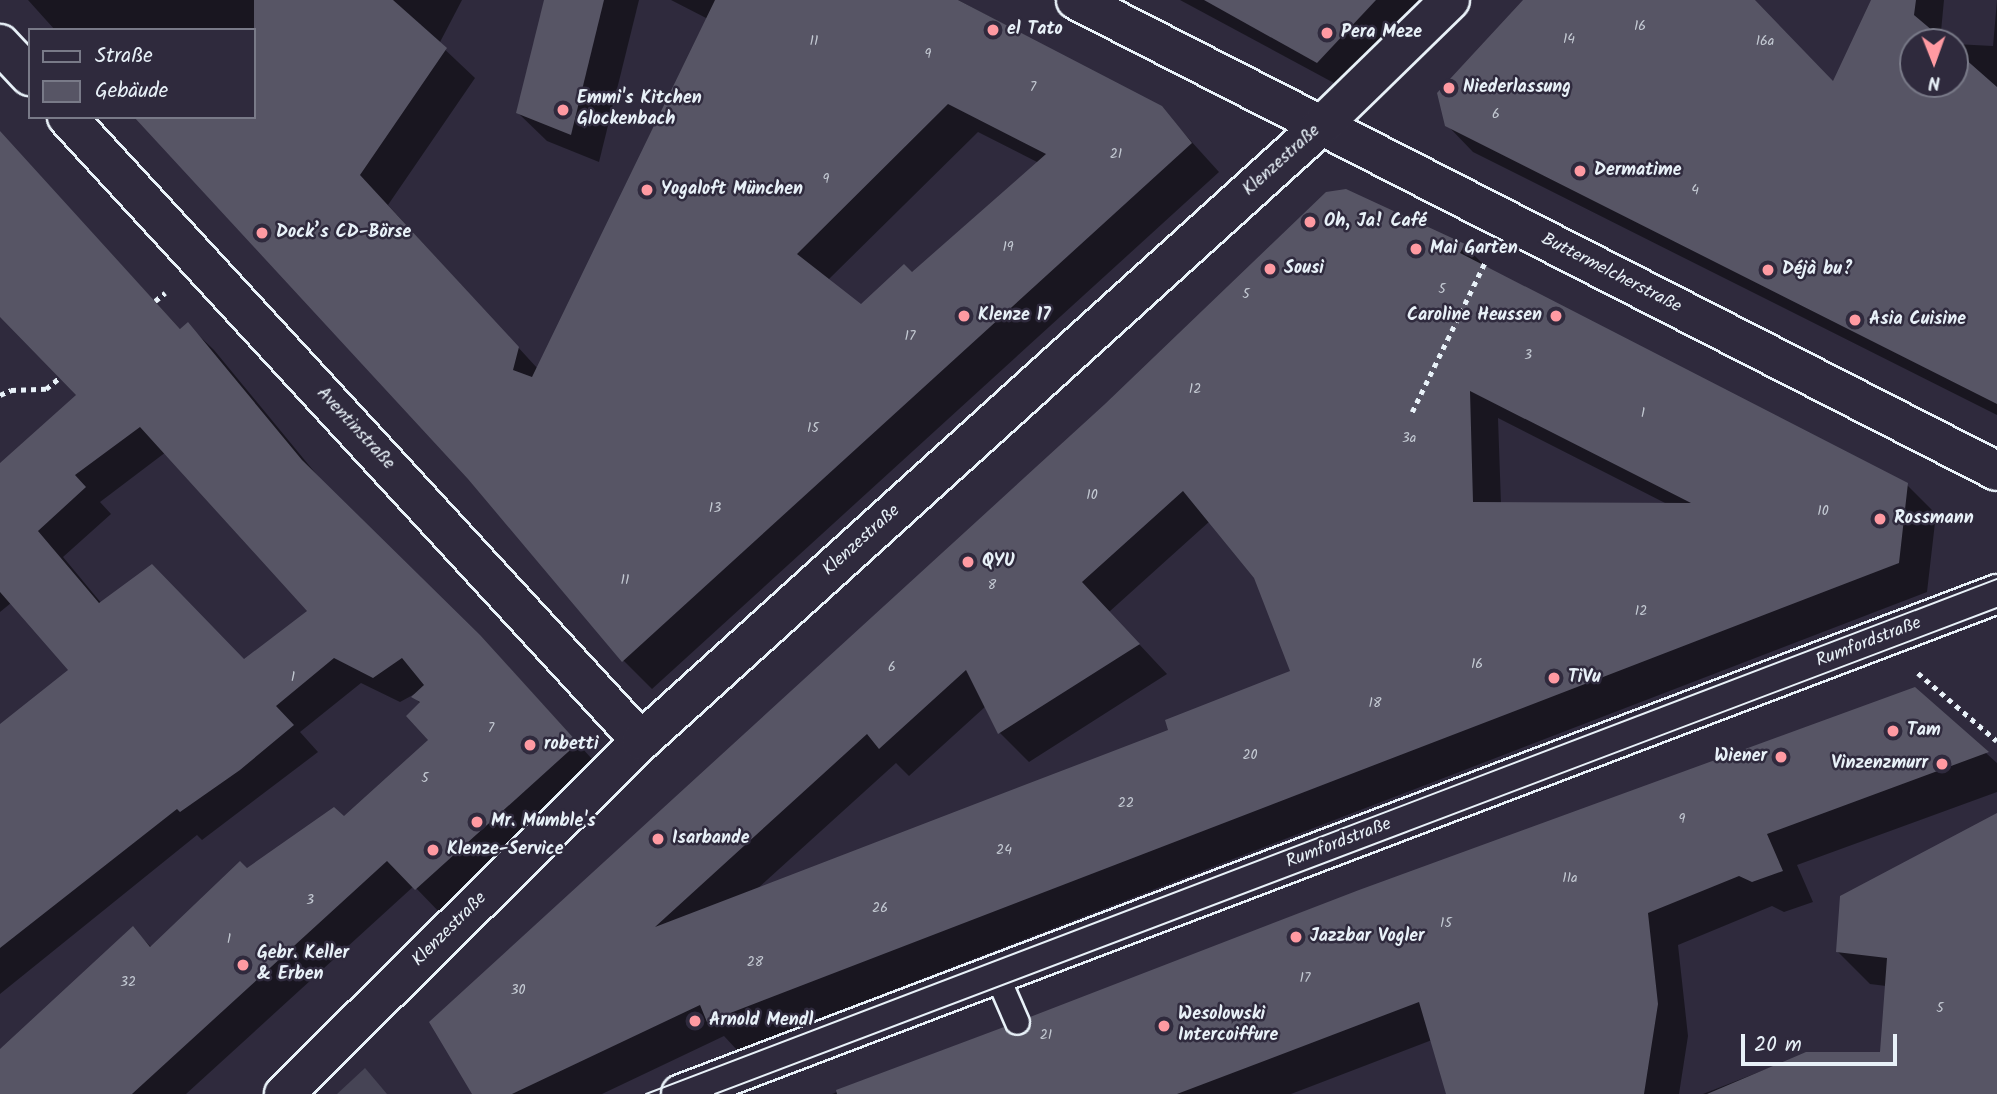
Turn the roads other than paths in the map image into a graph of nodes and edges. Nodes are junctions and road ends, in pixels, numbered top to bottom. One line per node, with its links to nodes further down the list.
1 (1076, 0): 6 (street, Buttermelcherstraße)
2 (1450, 0): 6 (street, Klenzestraße)
3 (0, 44): 4 (street)
4 (28, 74)
5 (69, 119): 9 (street, Aventinstraße)
6 (1321, 126): 7 (street, Buttermelcherstraße); 9 (street, Klenzestraße)
7 (1997, 471)
8 (1997, 594): 10 (street, Rumfordstraße)
9 (642, 741): 12 (street, Klenzestraße)
10 (996, 974): 11 (lane); 13 (street, Rumfordstraße)
11 (1017, 1022)
12 (284, 1094)
13 (681, 1094)

